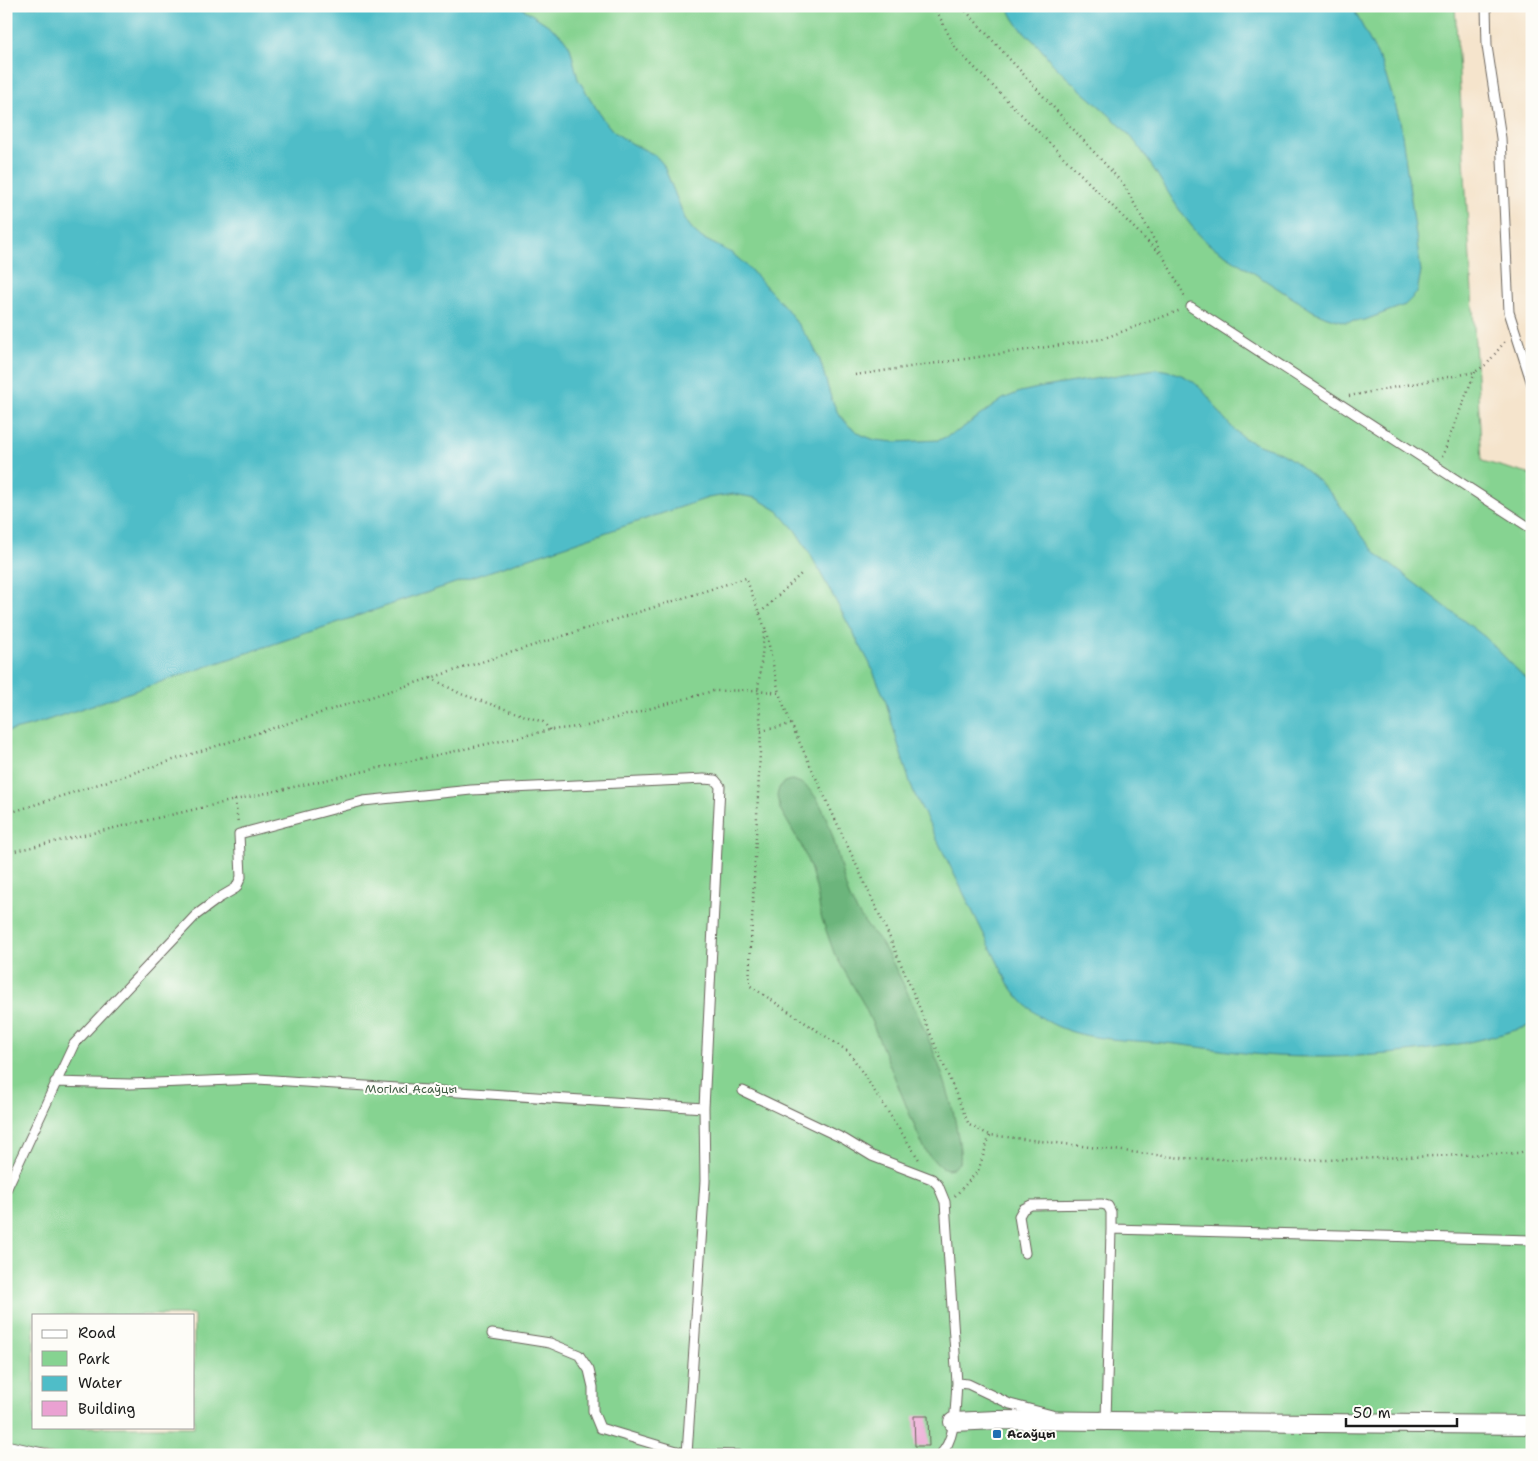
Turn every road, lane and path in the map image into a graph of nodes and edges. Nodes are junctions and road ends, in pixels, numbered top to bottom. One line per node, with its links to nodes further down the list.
1 (934, 6): 4 (path)
2 (965, 6): 4 (path)
3 (1486, 6): 6 (lane)
4 (1164, 258): 5 (path)
5 (1191, 307): 8 (path); 10 (lane)
6 (1515, 329): 7 (path); 9 (lane)
7 (1475, 372): 10 (path); 11 (path)
8 (854, 376)
9 (1532, 384)
10 (1332, 399): 11 (lane)
11 (1438, 468): 12 (lane)
12 (1532, 529)
13 (802, 573): 14 (path)
14 (760, 613)
15 (766, 628): 17 (path)
16 (431, 678): 19 (path)
17 (779, 693): 18 (path); 19 (path)
18 (791, 724): 20 (path); 27 (path)
19 (550, 730): 21 (path)
20 (761, 731)
21 (236, 800): 22 (path); 23 (path)
22 (239, 834): 24 (lane); 26 (lane)
23 (6, 853)
24 (55, 1082): 26 (lane); 29 (lane)
25 (743, 1092): 30 (lane)
26 (704, 1108): 41 (lane)
27 (990, 1135): 28 (path); 30 (path)
28 (1532, 1149)
29 (6, 1190)
30 (945, 1202): 35 (lane)
31 (1111, 1229): 32 (lane); 33 (lane); 37 (lane)
32 (1532, 1240)
33 (1025, 1253)
34 (492, 1334): 41 (lane)
35 (957, 1383): 36 (lane); 38 (lane)
36 (1079, 1421): 37 (street); 38 (street)
37 (1106, 1421): 39 (street)
38 (953, 1422): 44 (lane)
39 (1532, 1425)
40 (6, 1445): 42 (lane)
41 (687, 1454): 43 (lane)
42 (52, 1455)
43 (738, 1455)
44 (940, 1455)

